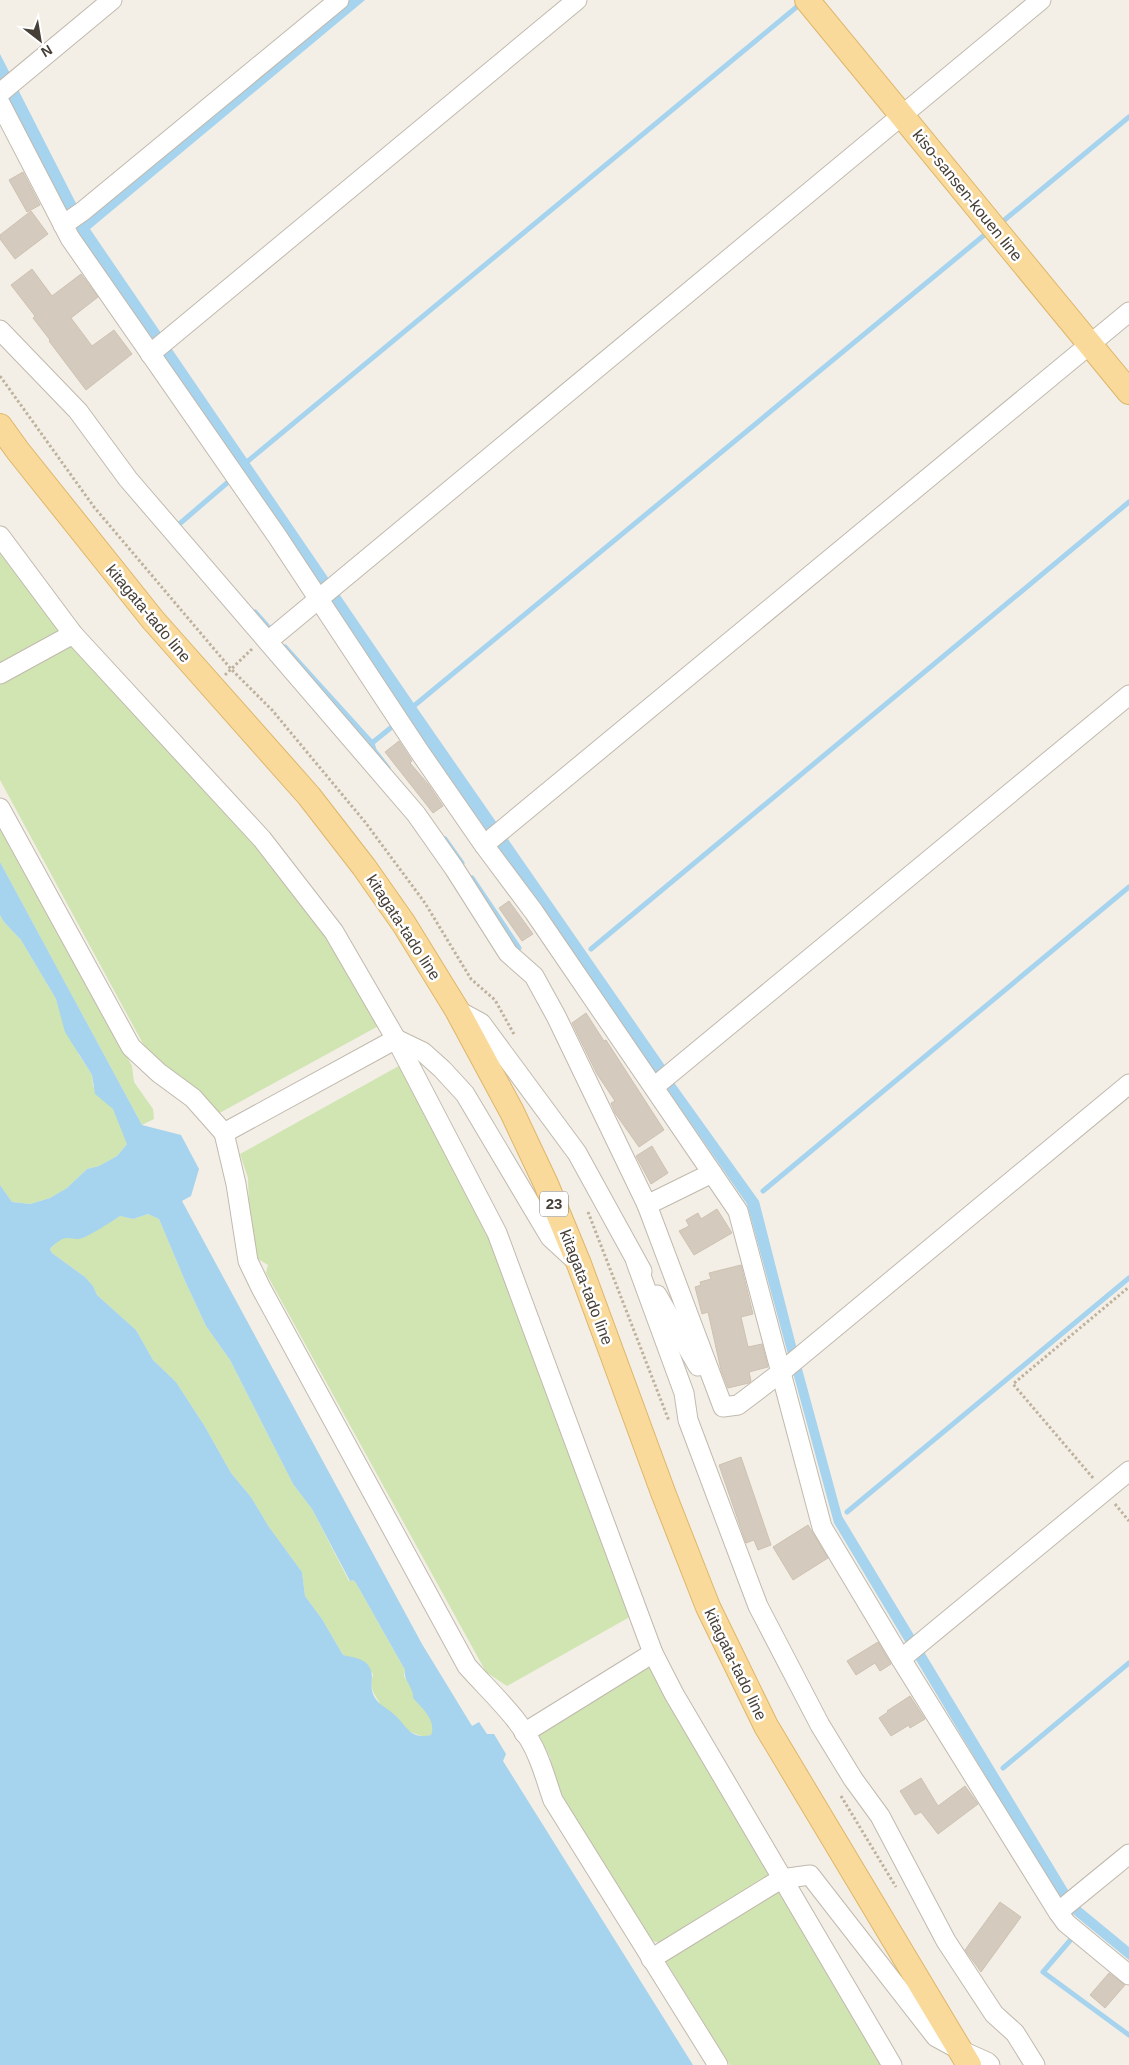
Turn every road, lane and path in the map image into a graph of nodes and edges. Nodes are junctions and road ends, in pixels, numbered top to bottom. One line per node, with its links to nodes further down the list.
1 (112, 0): 6 (street)
2 (339, 0): 8 (street)
3 (577, 0): 12 (street)
4 (807, 0): 7 (main road, kiso-sansen-kouen line)
5 (1041, 0): 7 (street)
6 (4, 92): 8 (street)
7 (902, 114): 11 (main road, kiso-sansen-kouen line); 16 (street)
8 (65, 223): 12 (street)
9 (1129, 312): 11 (street)
10 (0, 330): 18 (street)
11 (1090, 345): 13 (main road, kiso-sansen-kouen line); 23 (street)
12 (152, 352): 16 (street)
13 (1129, 392)
14 (0, 426): 20 (main road, kitagata-tado line / 23)
15 (0, 536): 17 (street)
16 (325, 593): 18 (street); 23 (street)
17 (73, 634): 19 (street); 25 (street)
18 (266, 639): 20 (path); 30 (street)
19 (0, 674)
20 (212, 687): 24 (main road, kitagata-tado line / 23)
21 (1129, 695): 26 (street)
22 (0, 808): 28 (street)
23 (487, 843): 26 (street)
24 (457, 1010): 31 (street); 32 (main road, kitagata-tado line / 23)
25 (396, 1040): 28 (street); 32 (street); 40 (street)
26 (661, 1082): 29 (street)
27 (1129, 1084): 34 (street)
28 (224, 1133): 41 (street)
29 (712, 1173): 30 (street); 34 (street)
30 (647, 1205): 35 (street)
31 (636, 1262): 35 (street); 51 (street)
32 (579, 1264): 47 (main road, kitagata-tado line / 23)
33 (1129, 1287): 37 (path)
34 (784, 1369): 35 (street); 39 (street)
35 (724, 1407)
36 (1129, 1471): 37 (street)
37 (1104, 1491): 38 (path); 39 (street)
38 (1129, 1521)
39 (909, 1652): 44 (street)
40 (653, 1653): 41 (street); 43 (street)
41 (524, 1733): 45 (street)
42 (1129, 1854): 44 (street)
43 (781, 1879): 45 (street); 47 (street); 49 (street)
44 (1065, 1907): 46 (street)
45 (651, 1960): 48 (street)
46 (1129, 1975)
47 (965, 2058): 50 (street)
48 (718, 2065)
49 (892, 2065)
50 (990, 2065)
51 (1034, 2065)

